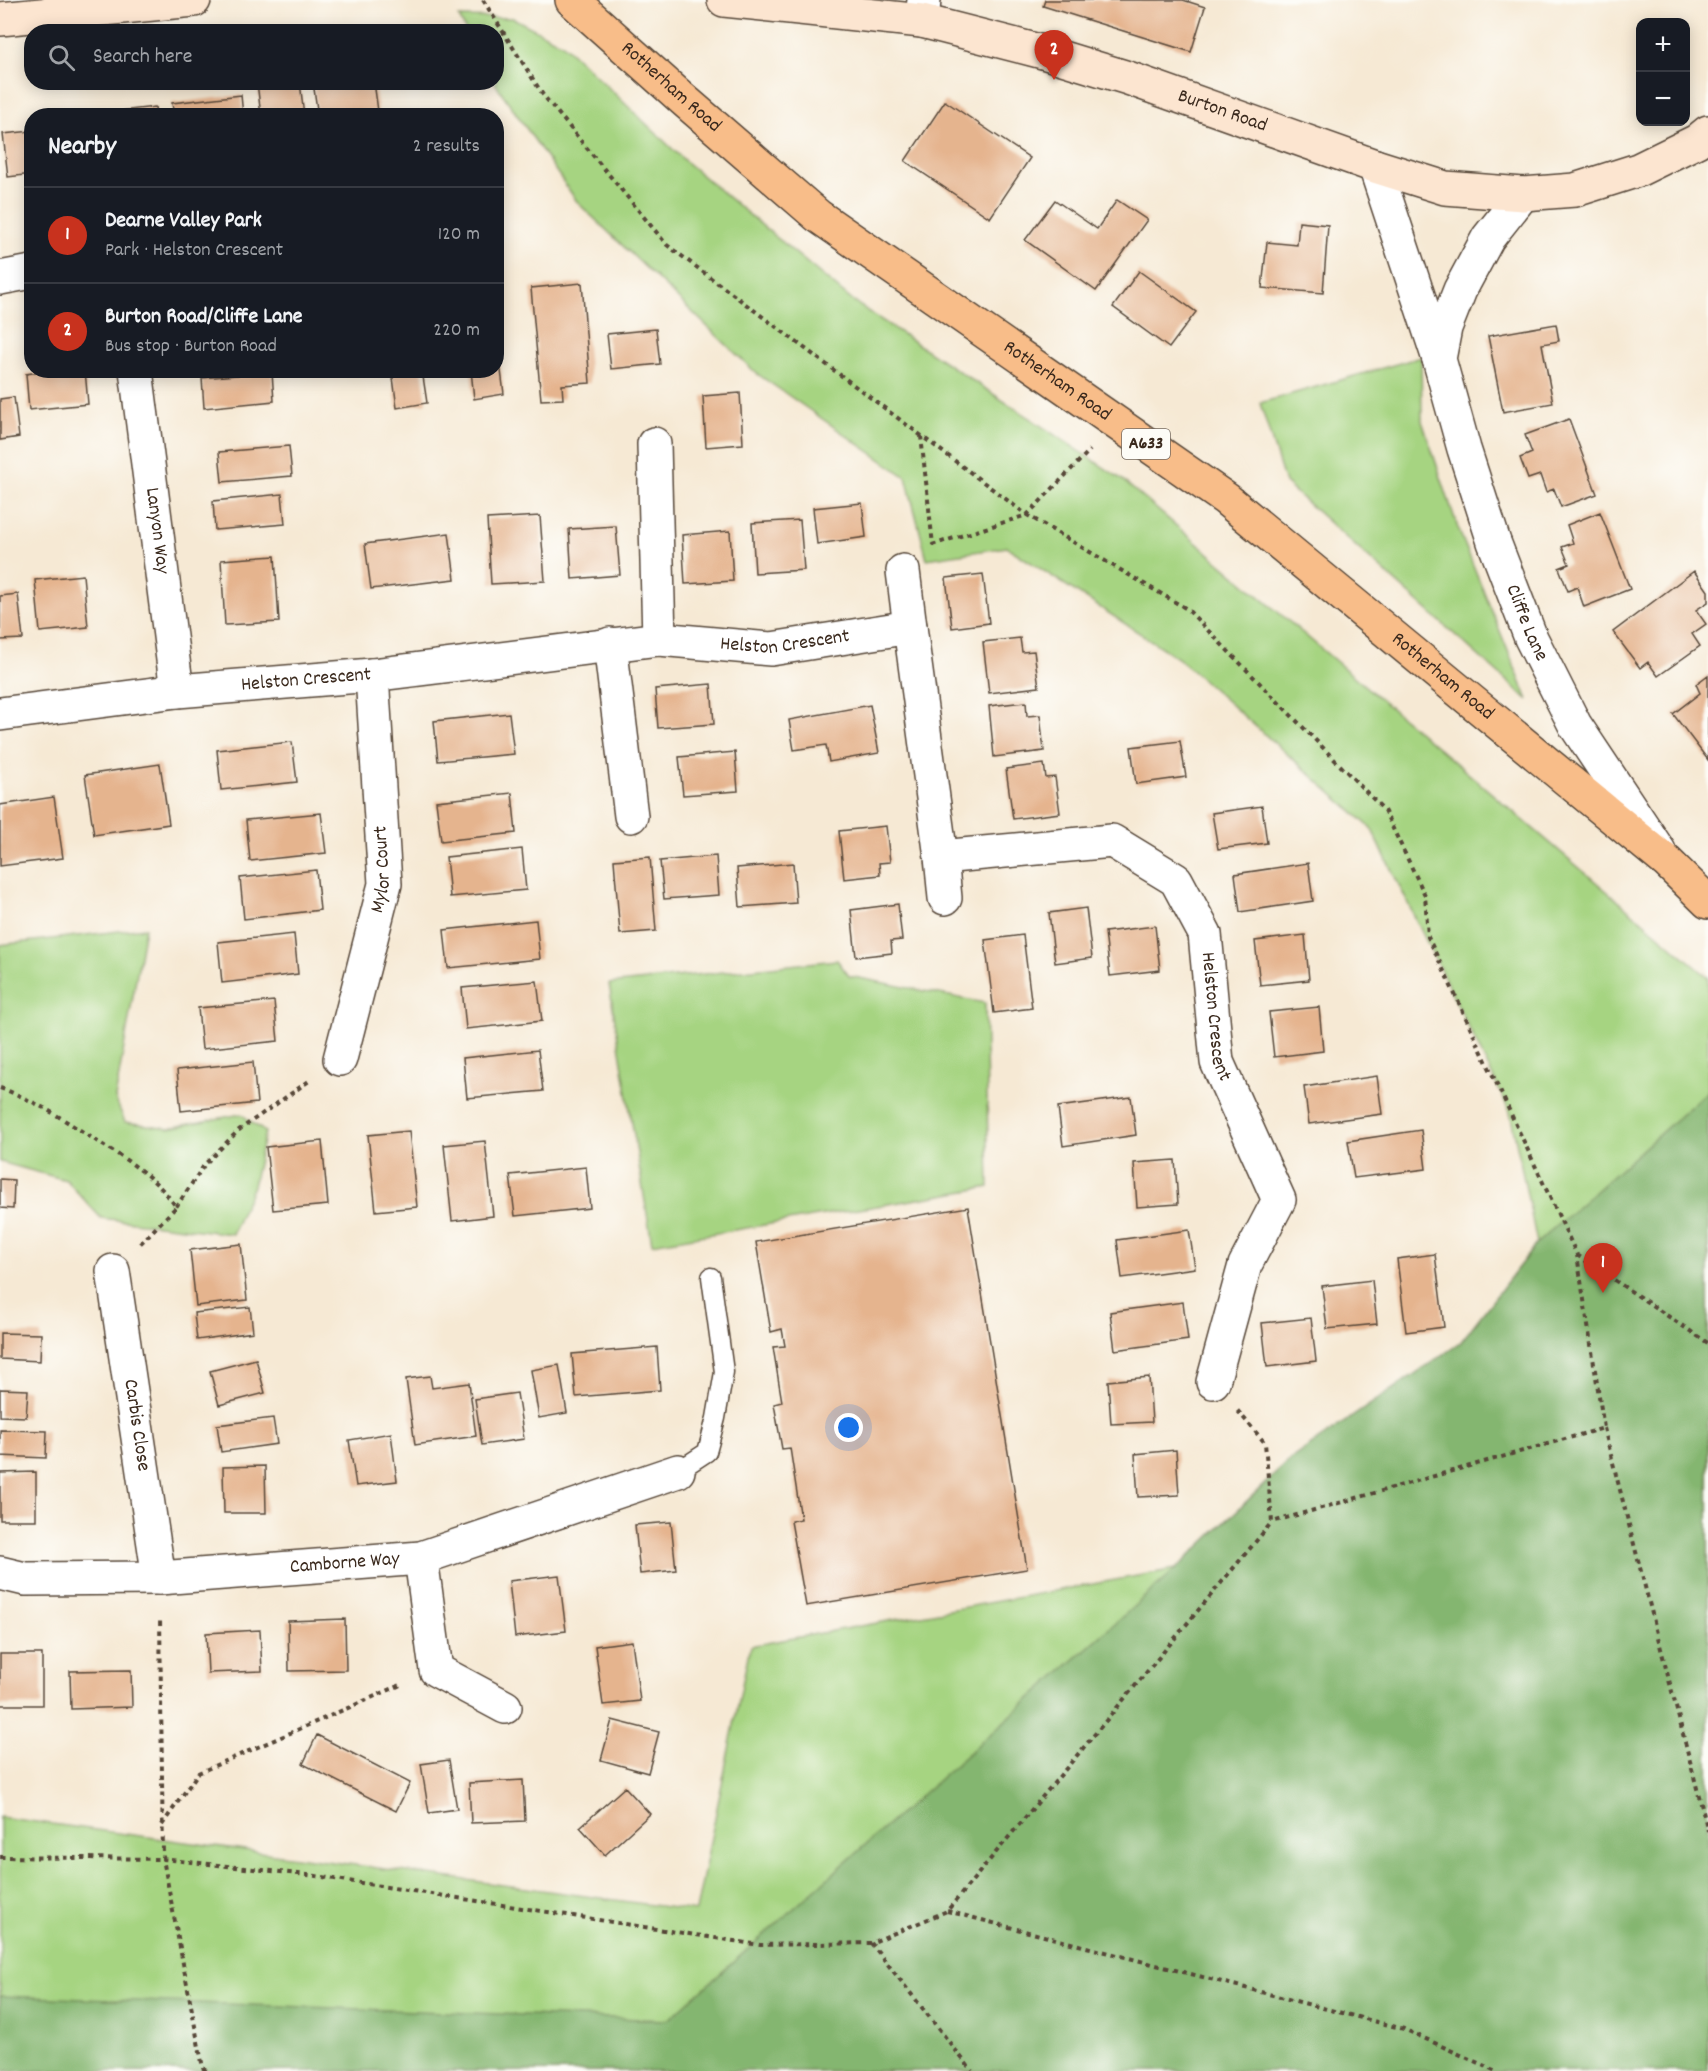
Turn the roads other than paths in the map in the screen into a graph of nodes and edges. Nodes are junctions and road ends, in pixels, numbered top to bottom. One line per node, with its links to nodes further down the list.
1 (194, 0): 5 (street)
2 (572, 0): 23 (main road, Rotherham Road / A633)
3 (724, 0): 4 (street, Burton Road)
4 (923, 11): 7 (street, Burton Road)
5 (0, 19)
6 (1708, 132): 8 (street, Burton Road)
7 (1375, 165): 8 (street, Burton Road); 11 (street, Cliffe Lane)
8 (1523, 194): 11 (street, Cliffe Lane)
9 (24, 274): 10 (street)
10 (0, 278)
11 (1439, 359): 23 (street, Cliffe Lane)
12 (137, 378): 19 (street, Lanyon Way)
13 (654, 444): 16 (street)
14 (903, 571): 15 (street)
15 (910, 627): 16 (street, Helston Crescent); 22 (street)
16 (659, 639): 17 (street, Helston Crescent)
17 (610, 644): 18 (street, Helston Crescent); 21 (street)
18 (372, 675): 19 (street, Helston Crescent); 26 (street, Mylor Court)
19 (177, 691): 20 (street, Helston Crescent)
20 (0, 714)
21 (631, 816)
22 (942, 857): 24 (street); 29 (street, Helston Crescent)
23 (1667, 862): 25 (main road, Rotherham Road / A633)
24 (945, 898)
25 (1708, 902)
26 (340, 1059)
27 (113, 1271): 33 (street, Carbis Close)
28 (711, 1277): 30 (lane)
29 (1213, 1382)
30 (678, 1471): 31 (street, Camborne Way)
31 (421, 1558): 33 (street, Camborne Way); 34 (street)
32 (0, 1573): 33 (street, Camborne Way)
33 (159, 1578)
34 (505, 1707)

